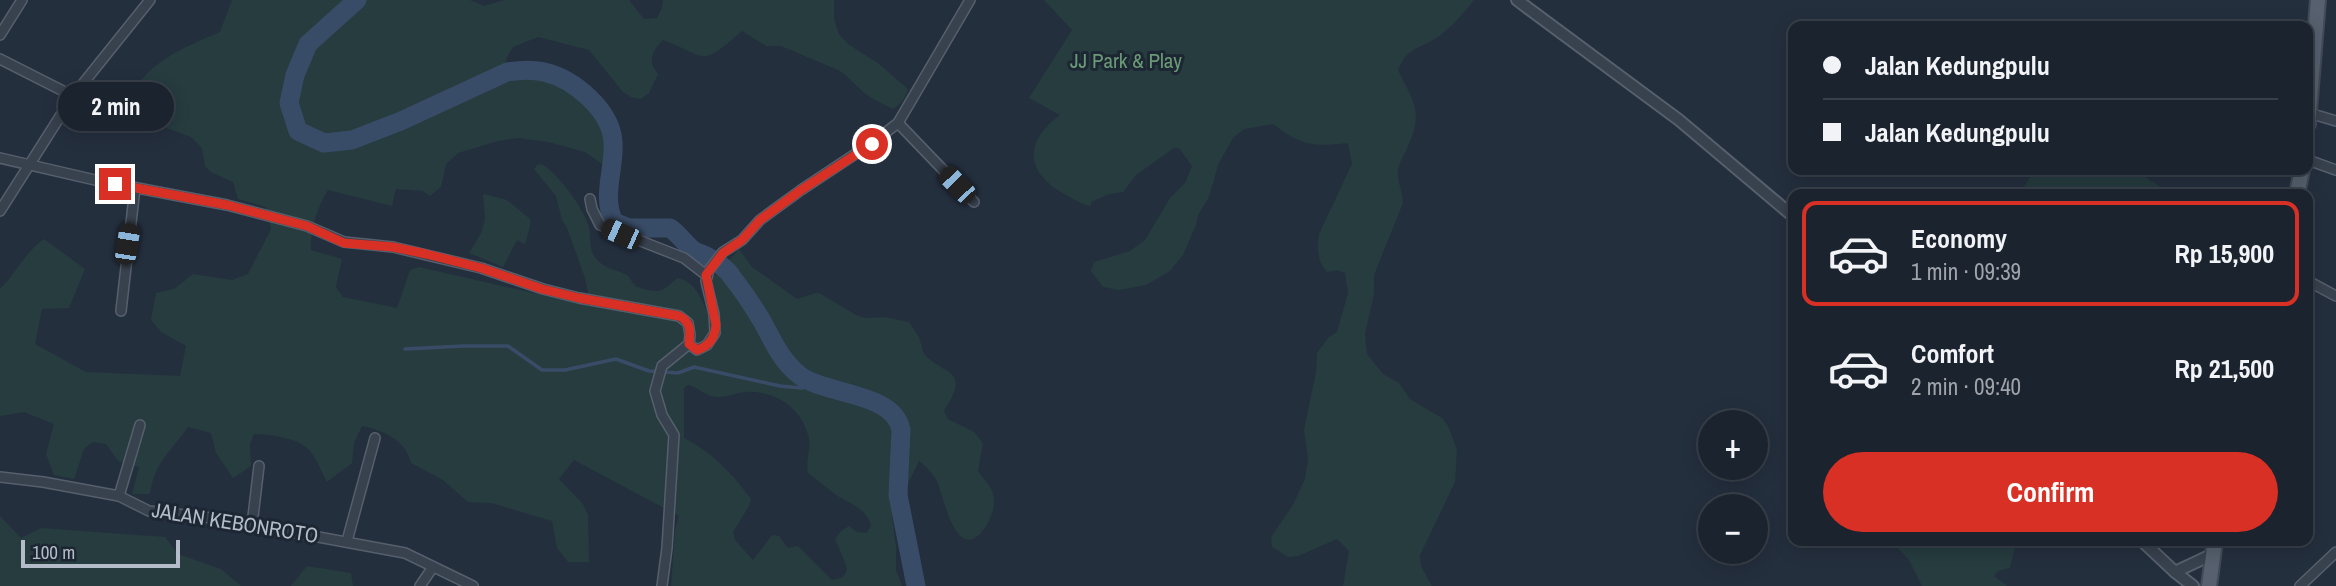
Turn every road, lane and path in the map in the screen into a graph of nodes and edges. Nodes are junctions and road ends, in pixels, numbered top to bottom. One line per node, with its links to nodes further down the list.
1 (22, 0): 6 (street)
2 (150, 0): 9 (street)
3 (970, 0): 12 (street)
4 (1517, 0): 21 (street)
5 (2318, 0): 8 (main road)
6 (0, 35)
7 (0, 59): 9 (street)
8 (2313, 66)
9 (73, 96): 15 (street)
10 (2313, 118): 11 (street)
11 (2336, 121)
12 (898, 123): 19 (street); 22 (street)
13 (0, 158): 15 (street)
14 (2313, 162): 16 (street)
15 (29, 166): 17 (street); 20 (street)
16 (2336, 170)
17 (135, 188): 25 (street); 26 (street)
18 (590, 199): 22 (street)
19 (974, 202)
20 (0, 211)
21 (1788, 212)
22 (708, 272): 26 (street)
23 (2313, 284): 24 (street)
24 (2336, 296)
25 (121, 310)
26 (689, 344): 41 (street)
27 (140, 425): 31 (street)
28 (375, 438): 33 (street, JALAN KEBONROTO)
29 (260, 466): 32 (street)
30 (0, 477): 31 (street, JALAN KEBONROTO)
31 (119, 496): 32 (street, JALAN KEBONROTO)
32 (252, 525): 33 (street, JALAN KEBONROTO)
33 (347, 541): 37 (street, JALAN KEBONROTO)
34 (2147, 546): 38 (street)
35 (2213, 548): 38 (street); 43 (main road)
36 (2336, 552): 44 (street)
37 (433, 567): 39 (street); 40 (street, JALAN KEBONROTO)
38 (2175, 572): 42 (street)
39 (420, 586)
40 (473, 586)
41 (662, 586)
42 (2193, 586)
43 (2209, 586)
44 (2300, 586)

